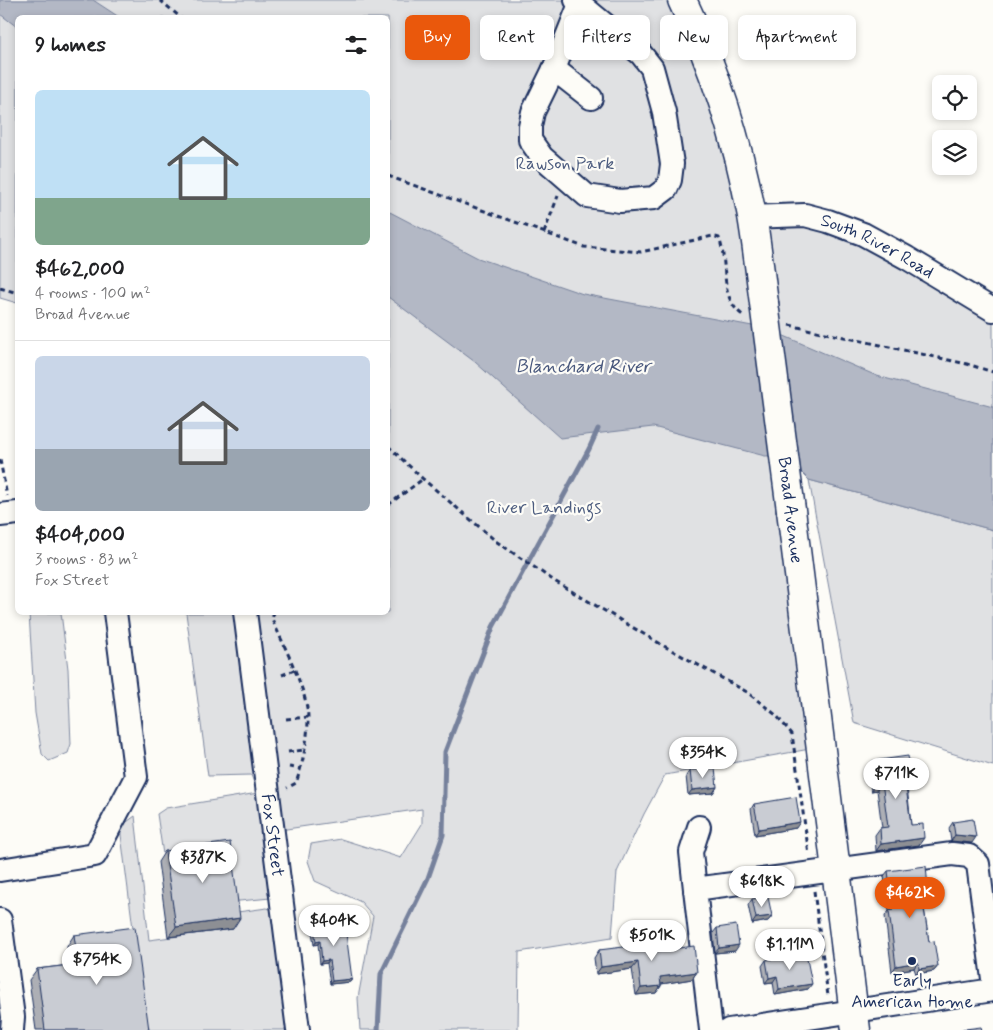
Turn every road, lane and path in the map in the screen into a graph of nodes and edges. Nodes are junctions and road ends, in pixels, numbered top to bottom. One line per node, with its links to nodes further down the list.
1 (160, 0): 4 (path)
2 (682, 0): 9 (main road, Broad Avenue)
3 (578, 2): 5 (street); 5 (street)
4 (178, 15)
5 (554, 69): 6 (street)
6 (591, 98)
7 (390, 177): 10 (path)
8 (555, 204): 10 (path)
9 (752, 217): 13 (main road, Broad Avenue); 14 (street, South River Road)
10 (544, 233): 13 (path)
11 (0, 288): 12 (path)
12 (15, 292)
13 (758, 310): 36 (main road, Broad Avenue, bridge)
14 (993, 310)
15 (781, 324): 16 (path)
16 (993, 372)
17 (390, 448): 19 (path)
18 (0, 460): 21 (path)
19 (422, 479): 20 (path); 36 (path)
20 (390, 503)
21 (9, 514)
22 (115, 615): 35 (street)
23 (245, 615): 33 (street, Fox Street)
24 (273, 615): 25 (path)
25 (294, 670): 26 (path); 27 (path)
26 (282, 675)
27 (308, 717): 28 (path); 29 (path)
28 (286, 719)
29 (304, 750): 30 (path); 32 (path)
30 (288, 752)
31 (289, 767): 32 (path)
32 (301, 769): 33 (path)
33 (268, 794): 44 (street, Fox Street)
34 (699, 828): 37 (street)
35 (0, 870)
36 (824, 872): 37 (street); 39 (street); 41 (main road, Broad Avenue); 41 (path)
37 (694, 889): 45 (street)
38 (0, 920): 43 (street)
39 (993, 979)
40 (993, 990): 41 (street)
41 (847, 1019): 42 (street)
42 (796, 1025): 46 (street)
43 (8, 1026)
44 (298, 1030)
45 (711, 1030)
46 (729, 1030)

